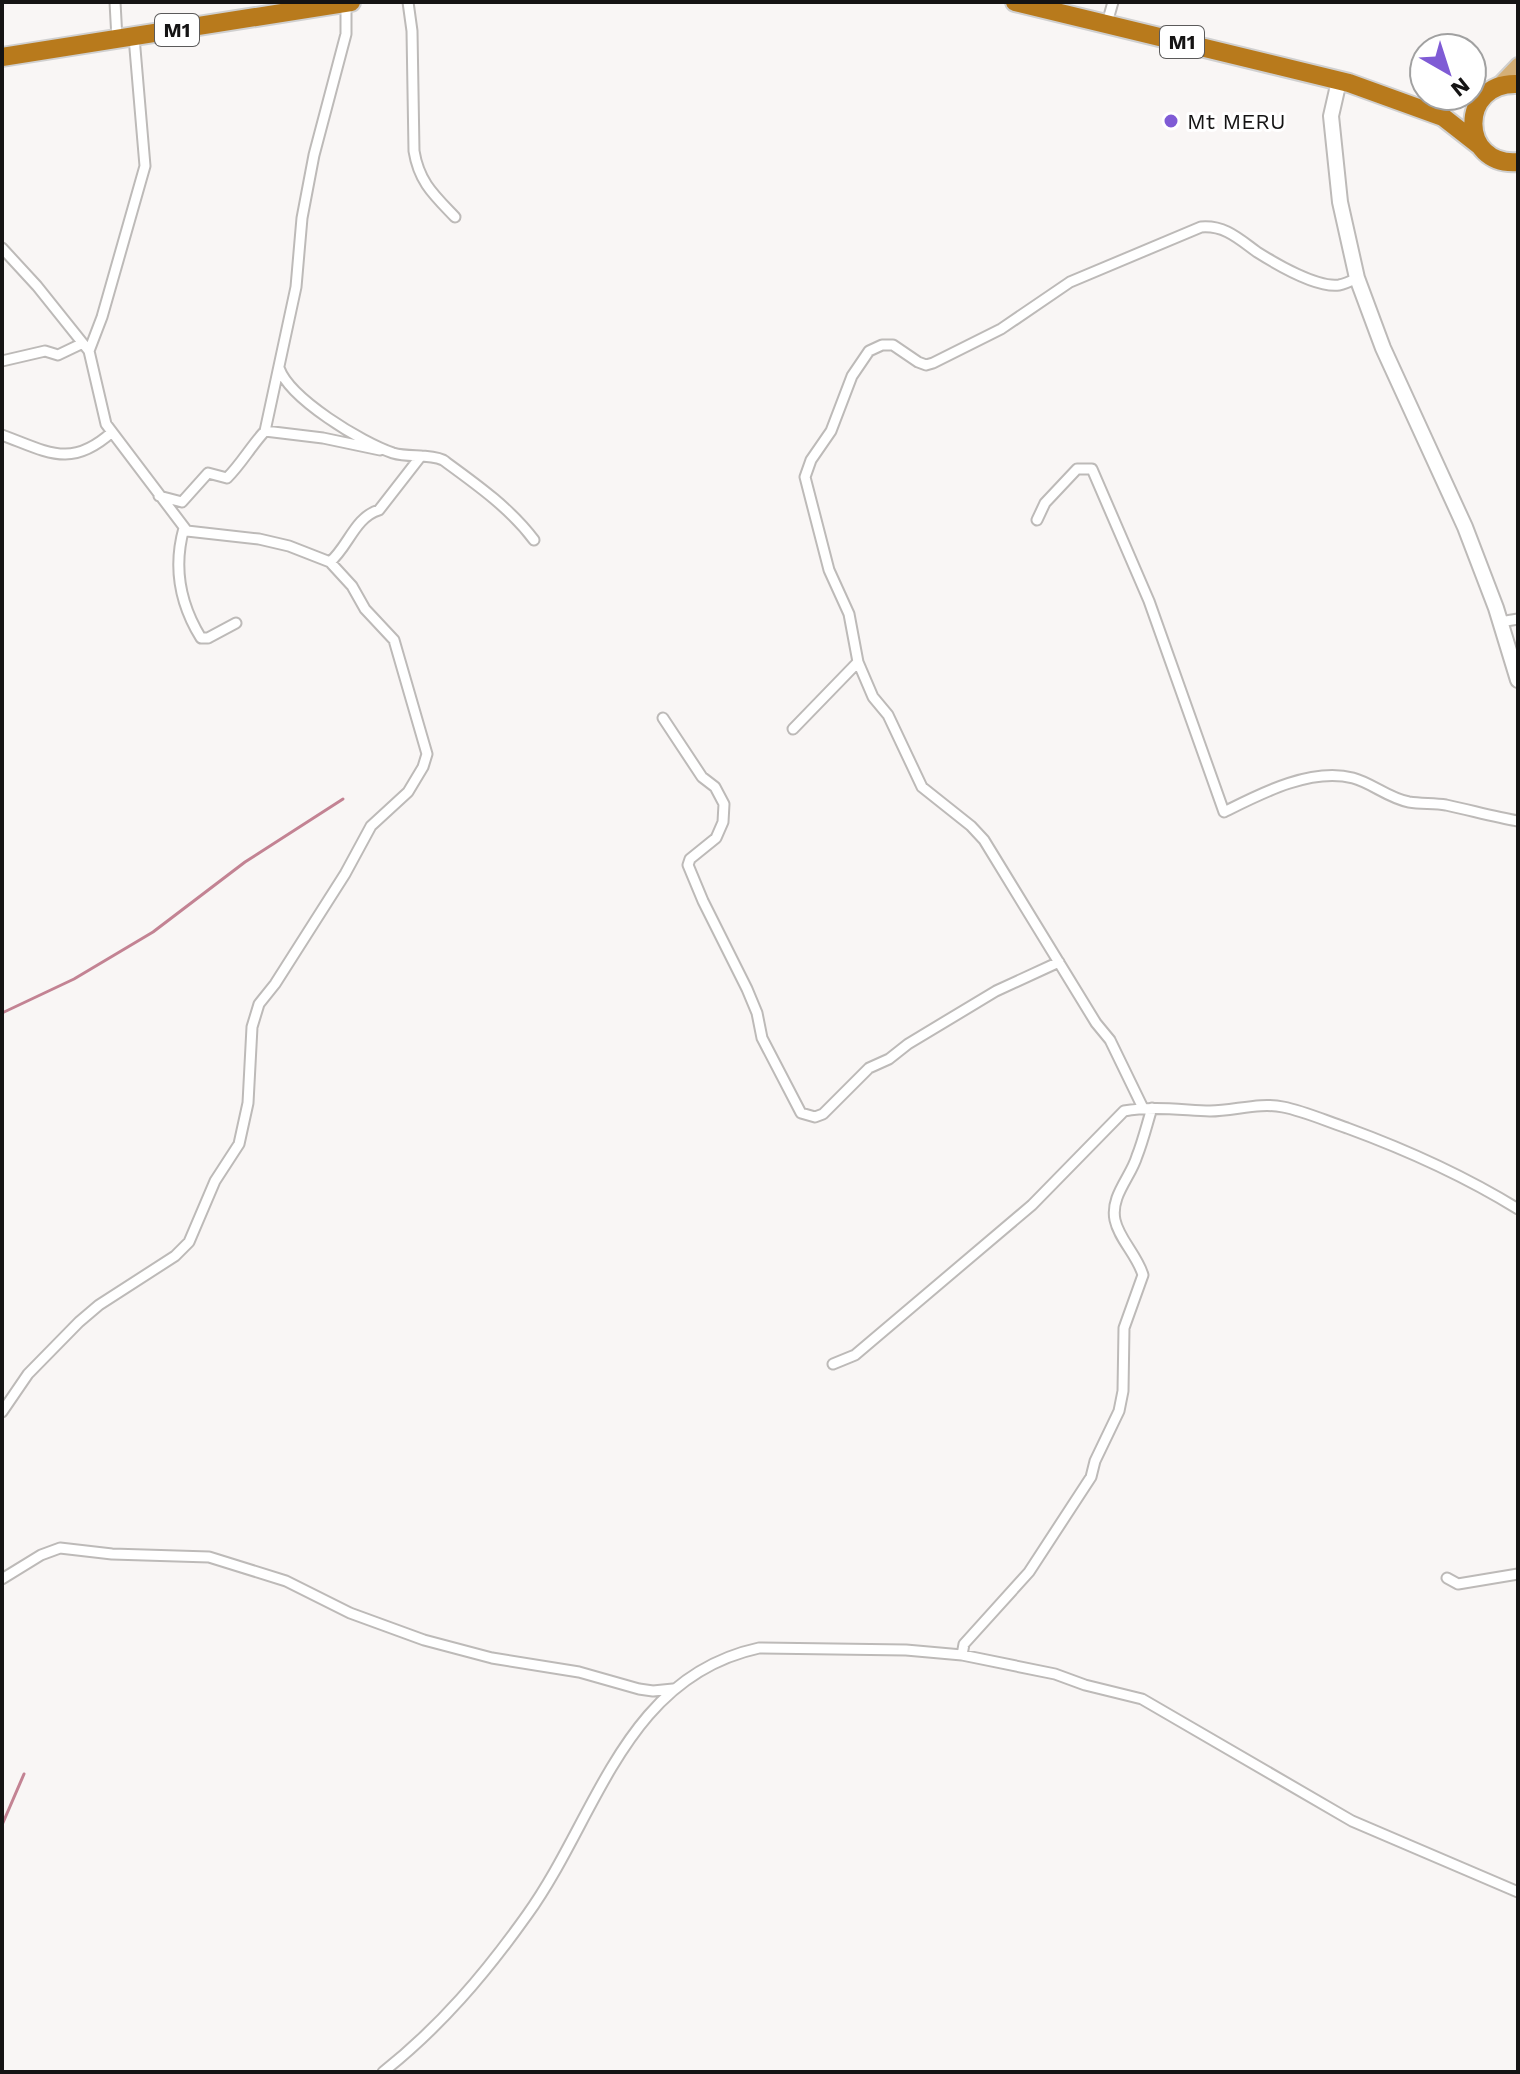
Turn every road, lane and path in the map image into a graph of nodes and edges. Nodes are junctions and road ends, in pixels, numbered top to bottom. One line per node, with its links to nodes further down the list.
1 (115, 2): 7 (street)
2 (348, 2): 7 (highway, M1); 22 (street)
3 (408, 2): 17 (street)
4 (1015, 2): 6 (highway, M1)
5 (1113, 2): 6 (street)
6 (1107, 23): 10 (highway, M1)
7 (126, 38): 8 (highway, M1); 20 (street)
8 (2, 57)
9 (1518, 65): 12 (main road)
10 (1344, 82): 14 (highway, M1); 15 (highway, M1); 19 (street)
11 (1518, 84): 12 (highway)
12 (1496, 88): 13 (highway); 15 (highway)
13 (1488, 90)
14 (1408, 92)
15 (1480, 146): 16 (highway, M1)
16 (1518, 162)
17 (455, 217)
18 (2, 248): 20 (street)
19 (1357, 278): 34 (street); 36 (street)
20 (85, 348): 21 (street); 24 (street)
21 (2, 361)
22 (279, 368): 23 (street); 26 (street)
23 (265, 431): 26 (street); 28 (street)
24 (112, 432): 25 (street); 28 (street)
25 (2, 435)
26 (394, 453): 27 (street)
27 (421, 456): 31 (street); 32 (street)
28 (159, 496): 30 (street)
29 (1037, 520): 40 (street)
30 (184, 528): 32 (street); 35 (street)
31 (534, 540)
32 (330, 562): 45 (street)
33 (1518, 619): 34 (street)
34 (1500, 622): 37 (street)
35 (236, 623)
36 (858, 662): 39 (street); 41 (street)
37 (1518, 680)
38 (663, 718): 41 (street)
39 (793, 729)
40 (1518, 821)
41 (1059, 962): 42 (street)
42 (1147, 1108): 43 (street); 44 (street); 49 (street)
43 (1518, 1209)
44 (833, 1364)
45 (2, 1412)
46 (1518, 1574): 47 (street)
47 (1447, 1578)
48 (2, 1579): 50 (street)
49 (962, 1655): 50 (street); 51 (street)
50 (673, 1689): 52 (street)
51 (1518, 1892)
52 (383, 2072)

